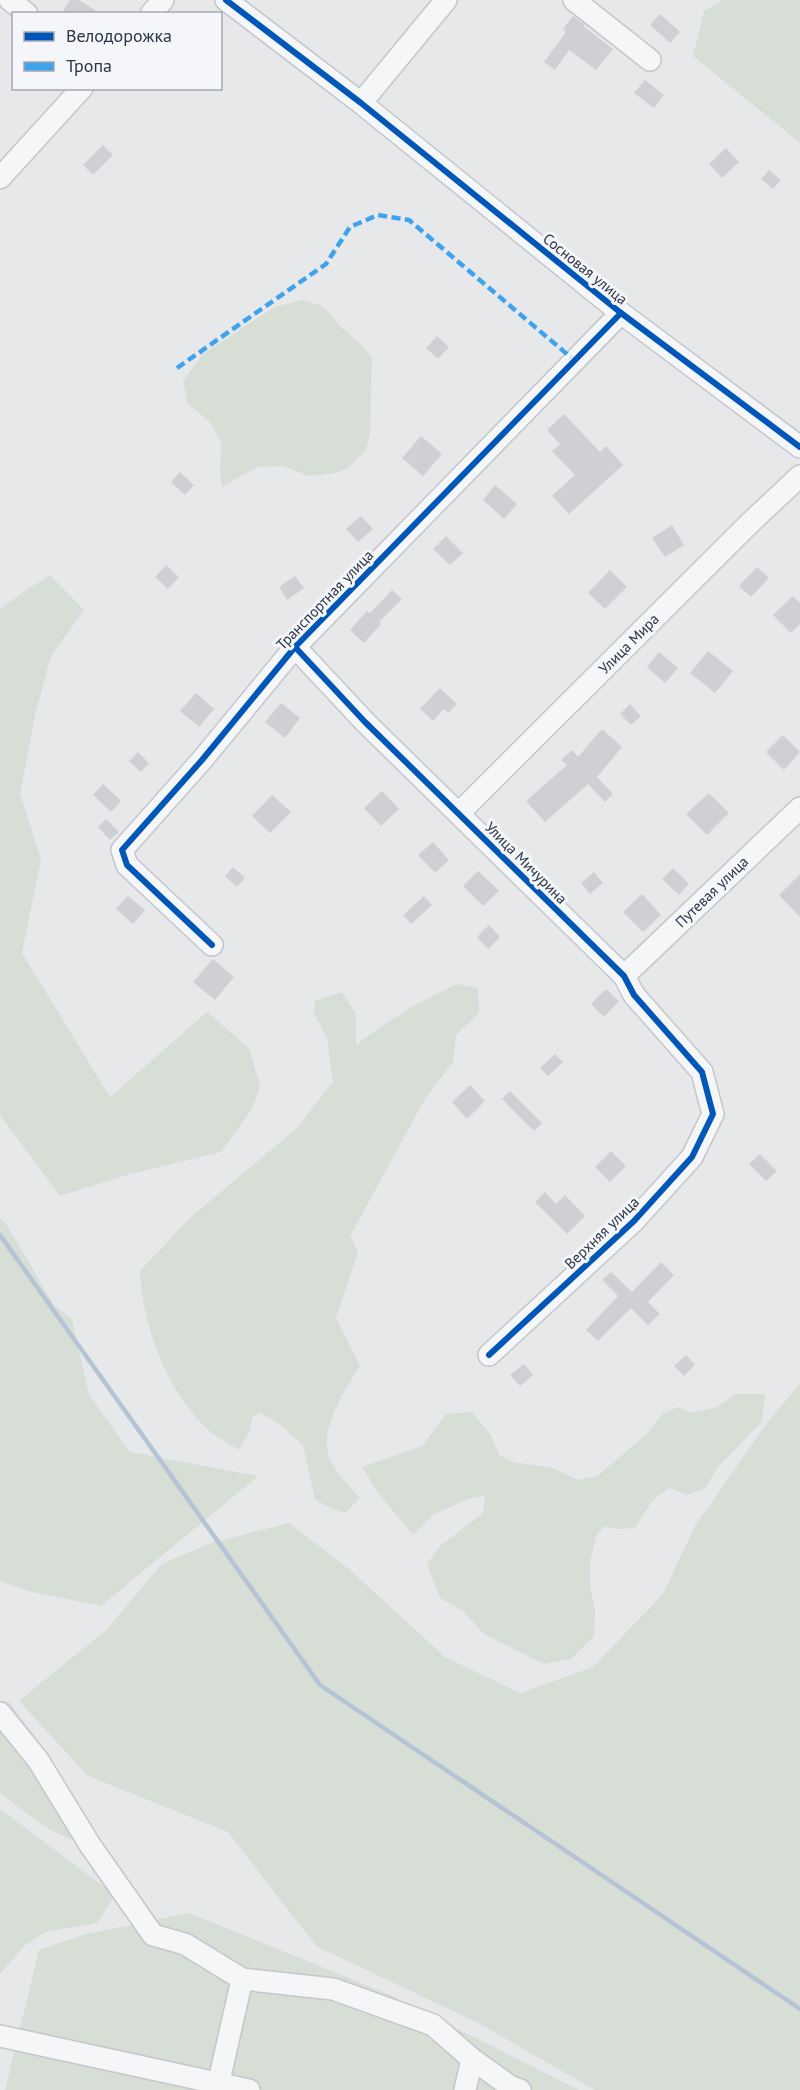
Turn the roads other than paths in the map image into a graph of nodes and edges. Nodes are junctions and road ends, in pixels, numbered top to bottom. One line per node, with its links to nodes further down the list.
1 (9, 0): 6 (street)
2 (163, 0): 7 (street)
3 (226, 0): 10 (street, Сосновая улица)
4 (446, 0): 10 (street)
5 (574, 0): 8 (street)
6 (24, 12)
7 (153, 12)
8 (650, 60)
9 (80, 90): 11 (street)
10 (361, 103): 12 (street, Сосновая улица)
11 (0, 178)
12 (621, 313): 13 (street, Сосновая улица); 15 (street, Транспортная улица)
13 (800, 447)
14 (800, 476): 17 (street, Улица Мира)
15 (295, 647): 17 (street, Улица Мичурина); 18 (street, Транспортная улица)
16 (800, 808): 19 (street, Путевая улица)
17 (459, 813): 19 (street, Улица Мичурина)
18 (212, 945)
19 (624, 976): 20 (street, Улица Мичурина)
20 (713, 1114): 21 (street, Верхняя улица)
21 (489, 1355)
22 (0, 1713): 23 (street)
23 (242, 1979): 25 (street); 26 (street)
24 (0, 2036): 26 (street)
25 (472, 2060): 28 (street); 29 (street)
26 (217, 2086): 27 (street)
27 (249, 2090)
28 (465, 2090)
29 (520, 2090)

